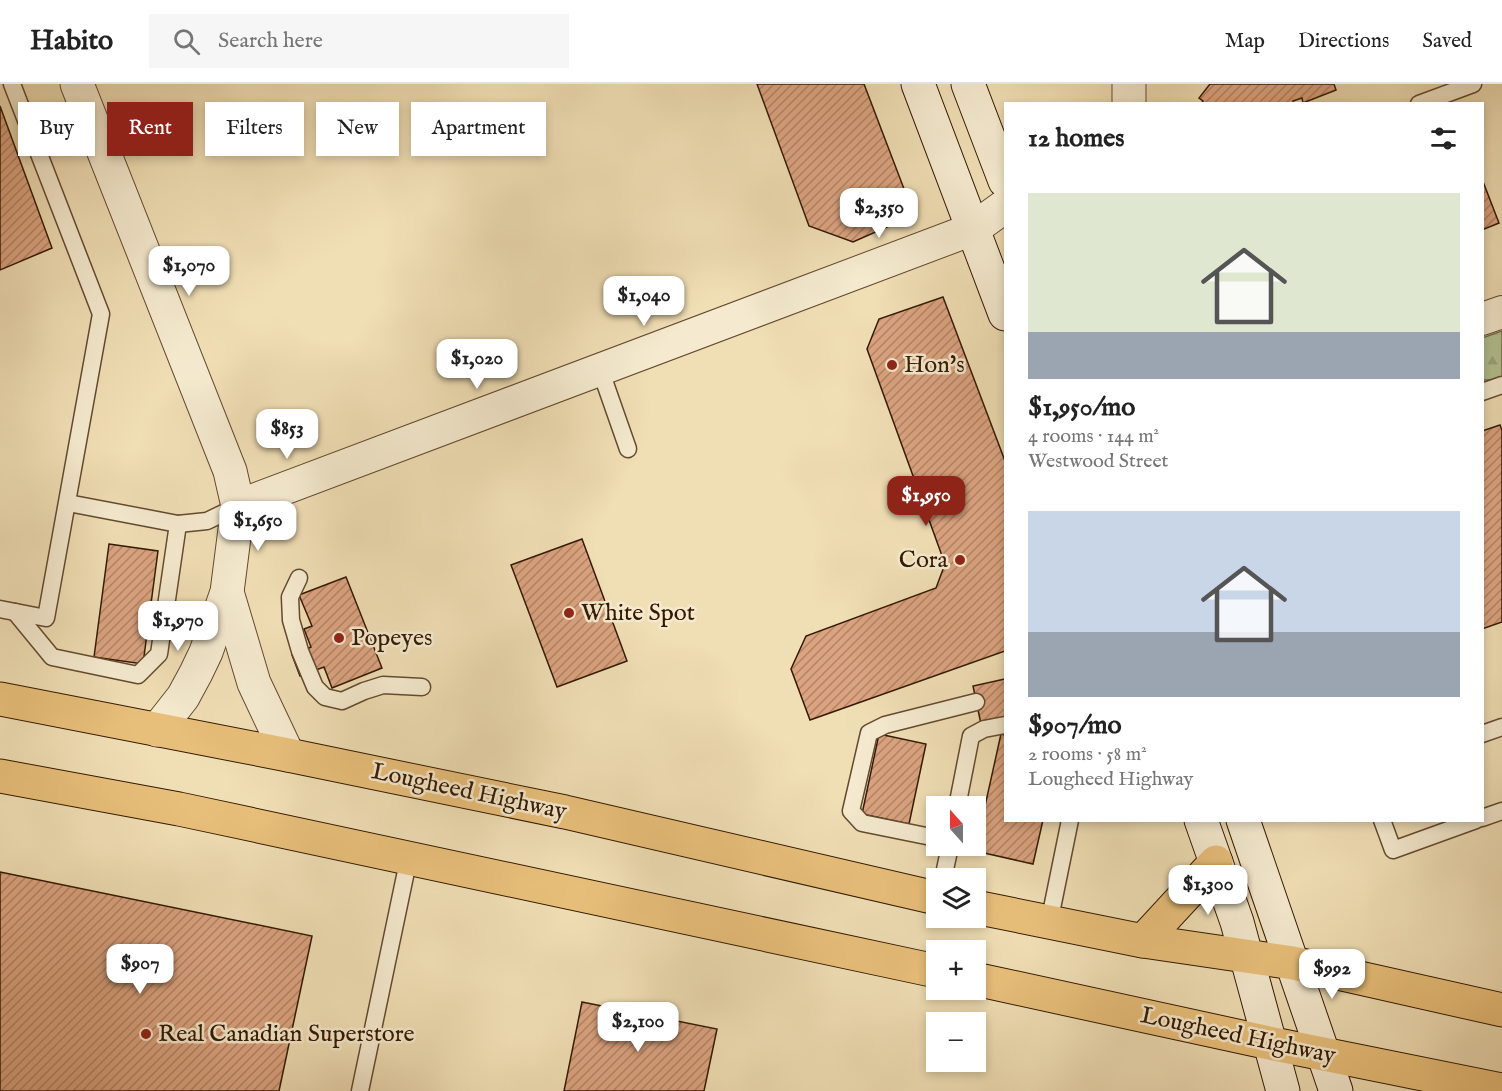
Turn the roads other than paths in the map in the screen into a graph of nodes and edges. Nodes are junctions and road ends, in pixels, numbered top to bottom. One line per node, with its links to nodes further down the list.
1 (12, 84): 20 (lane)
2 (77, 84): 21 (street)
3 (918, 84): 12 (street)
4 (968, 84): 9 (street)
5 (1129, 84): 7 (street)
6 (1473, 84): 8 (lane)
7 (1130, 102)
8 (1424, 102)
9 (1004, 178)
10 (1004, 207): 12 (street)
11 (1004, 227): 12 (street)
12 (973, 230): 13 (street); 16 (street)
13 (1004, 311)
14 (1502, 312): 15 (street)
15 (1484, 318)
16 (600, 369): 19 (lane); 21 (street)
17 (1502, 385): 18 (lane)
18 (1484, 391)
19 (628, 449)
20 (68, 503): 22 (lane); 25 (lane)
21 (238, 506): 22 (lane); 24 (street)
22 (178, 524): 25 (lane)
23 (298, 578): 26 (lane)
24 (227, 592): 31 (street); 33 (street)
25 (7, 610)
26 (422, 687)
27 (0, 699): 31 (main road, Lougheed Highway)
28 (976, 702): 43 (lane)
29 (1004, 725): 35 (lane)
30 (1502, 727): 32 (lane)
31 (157, 730): 33 (main road, Lougheed Highway)
32 (1484, 733)
33 (288, 754): 46 (main road, Lougheed Highway)
34 (0, 776): 44 (main road)
35 (959, 796)
36 (1502, 811): 37 (lane)
37 (1484, 817)
38 (1070, 822): 48 (lane)
39 (1202, 822): 45 (street)
40 (1244, 822): 51 (street)
41 (1383, 822): 42 (lane)
42 (1470, 822)
43 (926, 836)
44 (409, 857): 52 (main road); 58 (lane)
45 (1216, 862): 49 (main road); 50 (street)
46 (926, 896)
47 (986, 909): 48 (main road)
48 (1049, 923): 49 (main road)
49 (1143, 941): 50 (main road)
50 (1246, 956): 51 (main road); 55 (street)
51 (1293, 963): 54 (main road); 56 (street)
52 (926, 969)
53 (986, 981): 55 (main road, Lougheed Highway)
54 (1502, 1010)
55 (1269, 1043): 56 (main road, Lougheed Highway); 59 (street)
56 (1324, 1053): 57 (main road, Lougheed Highway); 60 (street)
57 (1502, 1090)
58 (360, 1091)
59 (1283, 1091)
60 (1336, 1091)

